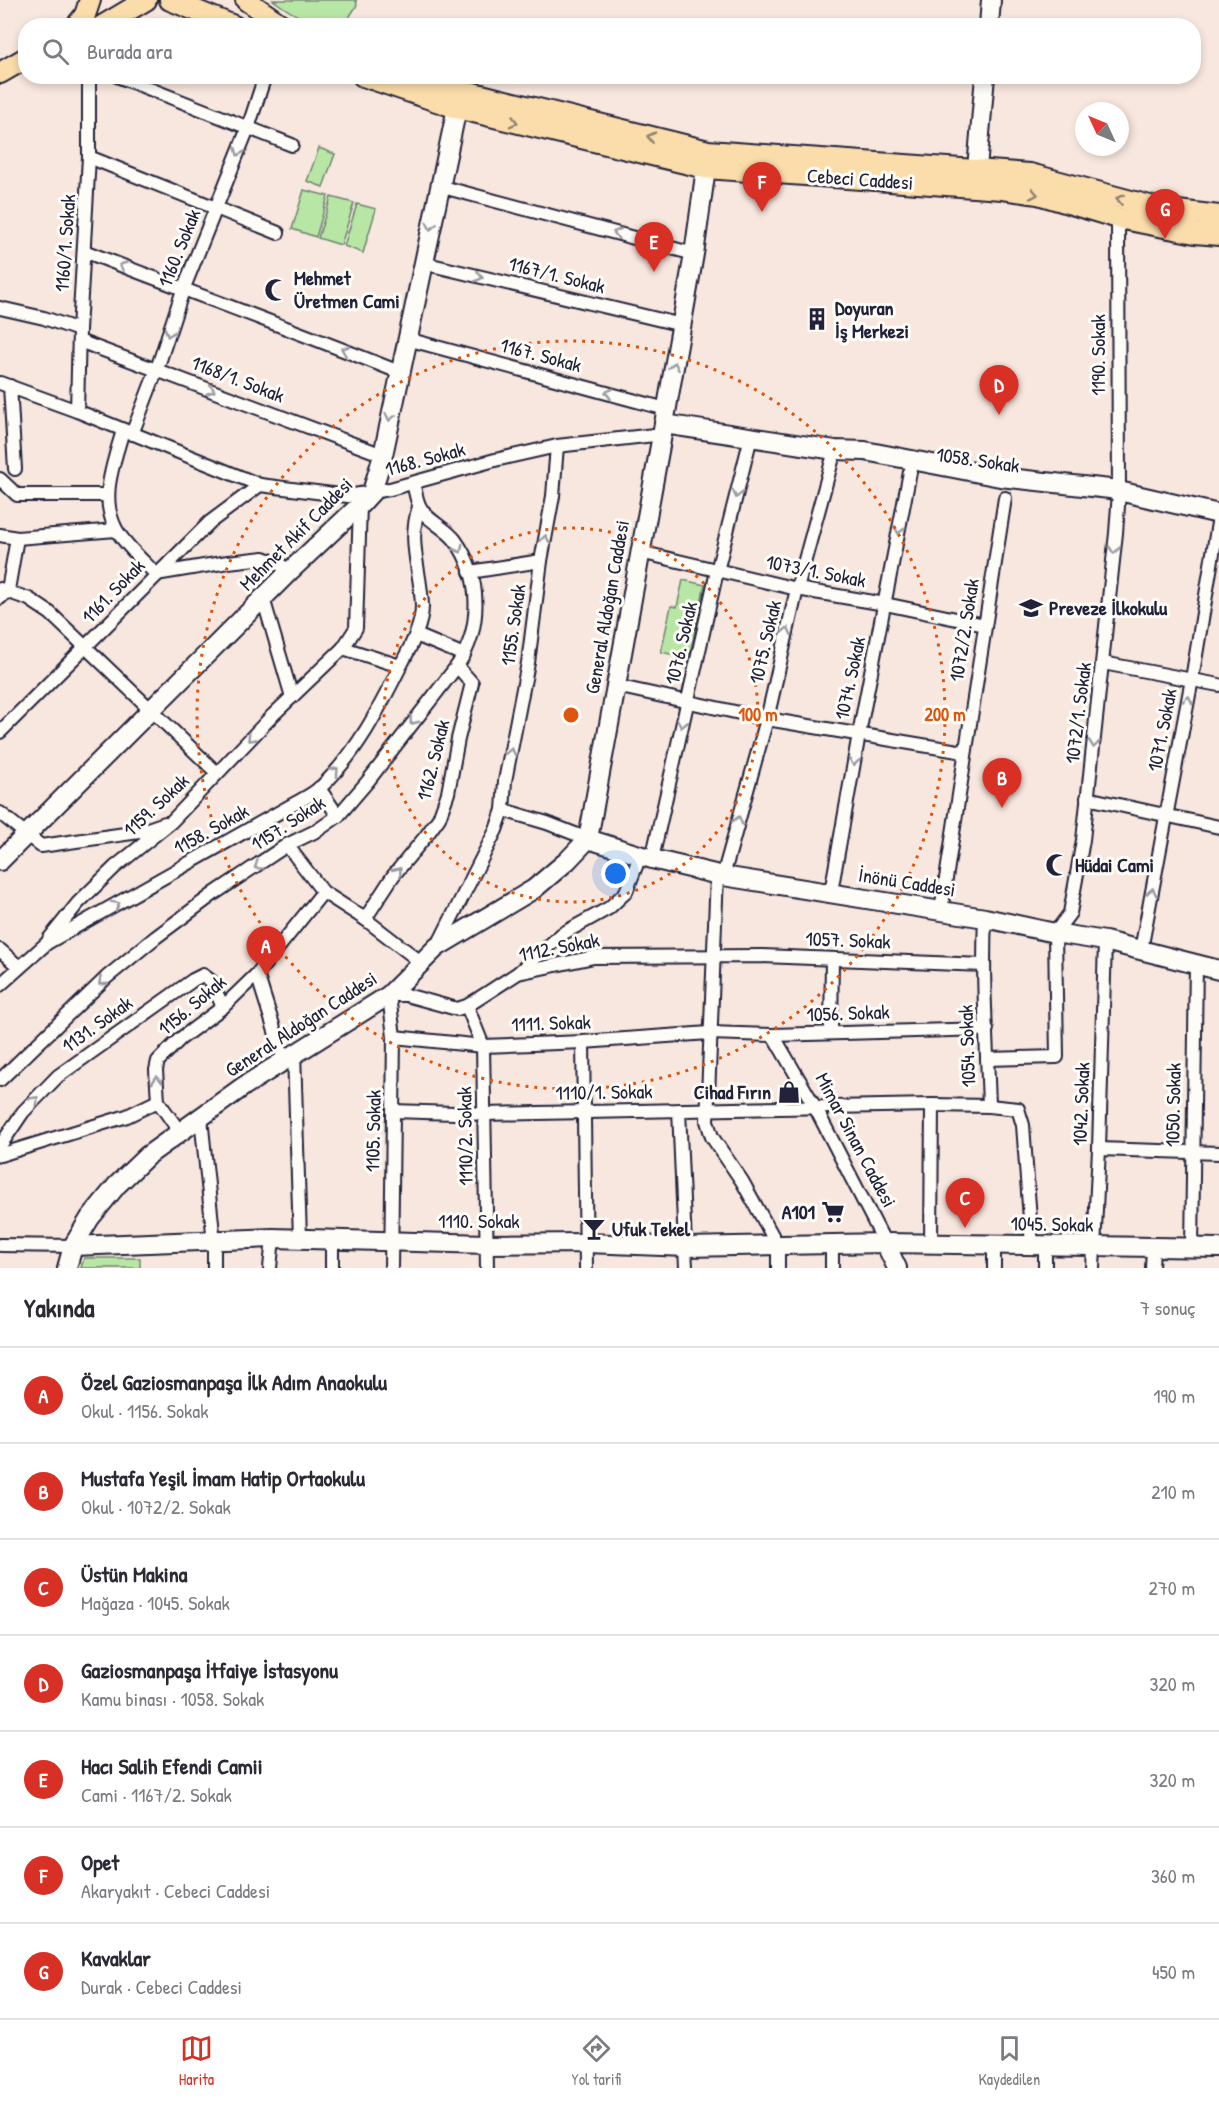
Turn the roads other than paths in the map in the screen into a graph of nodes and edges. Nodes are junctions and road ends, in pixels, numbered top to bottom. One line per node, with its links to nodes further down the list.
1 (90, 0): 6 (main road)
2 (146, 0): 7 (main road)
3 (170, 0): 8 (main road)
4 (991, 0): 10 (street)
5 (248, 1): 9 (main road)
6 (83, 18)
7 (116, 18)
8 (214, 18)
9 (272, 18)
10 (990, 18)
11 (18, 63): 12 (main road)
12 (0, 73)
13 (18, 77): 20 (main road)
14 (89, 84): 25 (street, 1160/1. Sokak)
15 (137, 84): 23 (street)
16 (262, 84): 23 (street, 1160. Sokak)
17 (386, 84): 22 (main road, Cebeci Caddesi)
18 (445, 84): 21 (main road, Cebeci Caddesi)
19 (984, 84): 27 (street)
20 (0, 87)
21 (483, 95): 22 (main road); 26 (main road, Cebeci Caddesi, one-way to 21)
22 (457, 108): 26 (main road, Cebeci Caddesi, one-way to 26); 28 (street, Mehmet Akif Caddesi)
23 (248, 128): 24 (street); 29 (street, 1160. Sokak, one-way to 29)
24 (292, 145)
25 (89, 157): 29 (street); 34 (street, 1160/1. Sokak)
26 (707, 159): 27 (main road, Cebeci Caddesi); 35 (street, General Aldoğan Caddesi)
27 (977, 178): 30 (main road, Cebeci Caddesi, one-way to 27); 31 (main road, Cebeci Caddesi, one-way to 31)
28 (440, 186): 35 (street, one-way to 28); 36 (street, Mehmet Akif Caddesi, one-way to 36)
29 (216, 207): 32 (street); 37 (street, 1160. Sokak)
30 (1219, 216)
31 (1118, 218): 33 (main road, Cebeci Caddesi); 58 (street, 1190. Sokak)
32 (278, 233)
33 (1219, 235)
34 (84, 251): 37 (street, one-way to 34); 40 (street, 1160/1. Sokak)
35 (694, 254): 39 (street, General Aldoğan Caddesi)
36 (423, 263): 39 (street, 1167/1. Sokak, one-way to 39); 41 (street, Mehmet Akif Caddesi)
37 (183, 290): 42 (street, 1160. Sokak, one-way to 42); 43 (street, one-way to 37)
38 (0, 308): 40 (street, 1168/1. Sokak)
39 (682, 325): 46 (street, General Aldoğan Caddesi, one-way to 39)
40 (79, 336): 42 (street, 1168/1. Sokak); 45 (street, 1160/1. Sokak)
41 (407, 339): 43 (street, Mehmet Akif Caddesi); 46 (street, 1167. Sokak, one-way to 41)
42 (157, 369): 47 (street, 1160. Sokak); 51 (street, 1168/1. Sokak, one-way to 51)
43 (399, 372): 51 (street, Mehmet Akif Caddesi, one-way to 51)
44 (5, 385): 45 (street, 1168. Sokak); 53 (street)
45 (77, 411): 47 (street, 1168. Sokak)
46 (664, 422): 48 (street, 1058. Sokak); 49 (street, 1168. Sokak); 66 (street, General Aldoğan Caddesi)
47 (128, 432): 56 (street, 1168. Sokak); 59 (street, 1160. Sokak)
48 (751, 437): 50 (street, 1058. Sokak); 69 (street, 1076. Sokak, one-way to 69)
49 (557, 446): 55 (street, 1168. Sokak); 67 (street, 1155. Sokak, one-way to 49)
50 (835, 450): 52 (street, 1058. Sokak); 72 (street, 1075. Sokak)
51 (382, 454): 60 (street, Mehmet Akif Caddesi)
52 (911, 467): 57 (street, 1058. Sokak); 75 (street, 1074. Sokak, one-way to 75)
53 (15, 469)
54 (0, 478): 59 (street)
55 (413, 483): 60 (street, 1168. Sokak); 61 (street)
56 (260, 485): 60 (street, 1168. Sokak); 71 (street, 1161. Sokak)
57 (1006, 488): 58 (street, 1058. Sokak); 76 (street, 1072/2. Sokak)
58 (1119, 492): 62 (street, 1058. Sokak); 81 (street, 1072/1. Sokak, one-way to 81)
59 (107, 495): 63 (street, 1160. Sokak)
60 (366, 499): 68 (street, Mehmet Akif Caddesi); 79 (street, 1159. Sokak)
61 (419, 507): 70 (street, 1157. Sokak, one-way to 70); 77 (street, 1158. Sokak)
62 (1219, 516): 84 (street, 1071. Sokak)
63 (116, 530): 65 (street); 71 (street, 1160. Sokak)
64 (0, 535): 65 (street)
65 (17, 538): 73 (street)
66 (640, 552): 69 (street, 1073/1. Sokak); 86 (street, General Aldoğan Caddesi)
67 (541, 561): 70 (street); 97 (street, 1155. Sokak, one-way to 67)
68 (290, 571): 71 (street); 74 (street, Mehmet Akif Caddesi)
69 (717, 571): 72 (street, 1073/1. Sokak); 88 (street, 1076. Sokak)
70 (470, 572): 80 (street, 1157. Sokak)
71 (156, 574): 78 (street, 1161. Sokak)
72 (797, 589): 75 (street, 1073/1. Sokak); 90 (street, 1075. Sokak, one-way to 72)
73 (2, 592): 78 (street)
74 (263, 598): 87 (street); 89 (street, Mehmet Akif Caddesi)
75 (885, 604): 76 (street, 1073/1. Sokak); 92 (street, 1074. Sokak)
76 (986, 625): 93 (street, 1072/2. Sokak)
77 (416, 635): 80 (street); 82 (street, 1158. Sokak)
78 (85, 648): 89 (street); 91 (street, 1161. Sokak)
79 (343, 648): 82 (street); 87 (street, 1159. Sokak)
80 (464, 655): 83 (street, 1157. Sokak)
81 (1103, 663): 84 (street); 96 (street, 1072/1. Sokak, one-way to 96)
82 (400, 666): 95 (street, 1158. Sokak, one-way to 82)
83 (457, 666): 100 (street, 1157. Sokak, one-way to 100); 113 (street, 1162. Sokak, one-way to 83)
84 (1192, 680): 85 (street); 99 (street, 1071. Sokak, one-way to 84)
85 (1219, 685)
86 (616, 686): 88 (street); 104 (street, General Aldoğan Caddesi)
87 (292, 697): 94 (street, 1159. Sokak, one-way to 94)
88 (687, 701): 90 (street); 106 (street, 1076. Sokak, one-way to 106)
89 (150, 711): 94 (street); 103 (street, Mehmet Akif Caddesi)
90 (767, 719): 92 (street); 108 (street, 1075. Sokak, one-way to 90)
91 (0, 732)
92 (859, 734): 93 (street); 110 (street, 1074. Sokak, one-way to 110)
93 (964, 752): 111 (street, 1072/2. Sokak)
94 (217, 773): 101 (street, 1159. Sokak)
95 (319, 788): 100 (street); 116 (street, 1158. Sokak, one-way to 95)
96 (1087, 798): 99 (street); 114 (street, 1072/1. Sokak)
97 (503, 810): 104 (street); 117 (street, 1155. Sokak)
98 (0, 813): 103 (street)
99 (1166, 815): 102 (street); 119 (street, 1071. Sokak, one-way to 99)
100 (338, 816): 105 (street, 1157. Sokak)
101 (171, 822): 103 (street); 116 (street, 1159. Sokak)
102 (1219, 827)
103 (25, 835): 107 (street, Mehmet Akif Caddesi)
104 (588, 839): 106 (street, İnönü Caddesi); 117 (street, General Aldoğan Caddesi)
105 (287, 845): 109 (street); 142 (street, 1157. Sokak, one-way to 142)
106 (646, 858): 108 (street, İnönü Caddesi); 127 (street, 1076. Sokak)
107 (0, 861)
108 (720, 875): 110 (street, İnönü Caddesi); 120 (street, 1075. Sokak)
109 (323, 892): 113 (street); 128 (street, 1156. Sokak)
110 (831, 892): 111 (street, İnönü Caddesi)
111 (941, 911): 112 (street, İnönü Caddesi)
112 (985, 918): 114 (street, İnönü Caddesi); 124 (street, 1054. Sokak)
113 (365, 919): 122 (street)
114 (1055, 933): 115 (street, İnönü Caddesi); 141 (street)
115 (1105, 941): 119 (street, İnönü Caddesi); 155 (street, 1042. Sokak)
116 (47, 943): 125 (street, 1158. Sokak)
117 (437, 947): 122 (street, General Aldoğan Caddesi)
118 (0, 950): 125 (street)
119 (1141, 950): 123 (street, İnönü Caddesi)
120 (713, 957): 121 (street, 1057. Sokak); 127 (street, 1112. Sokak); 135 (street, 1075. Sokak)
121 (832, 959): 124 (street, 1057. Sokak); 134 (street)
122 (422, 963): 130 (street, General Aldoğan Caddesi)
123 (1196, 963): 126 (street, İnönü Caddesi); 156 (street, 1050. Sokak)
124 (983, 965): 133 (street, 1054. Sokak)
125 (19, 967): 129 (street, 1158. Sokak)
126 (1219, 968)
127 (518, 973): 131 (street, 1112. Sokak)
128 (257, 974): 132 (street, 1156. Sokak); 140 (street)
129 (0, 985)
130 (389, 995): 131 (street); 137 (street, 1105. Sokak); 140 (street, General Aldoğan Caddesi)
131 (467, 1006): 139 (street, 1110/2. Sokak)
132 (223, 1007): 143 (street, 1156. Sokak, one-way to 132); 154 (street, 1131. Sokak, one-way to 132)
133 (987, 1029): 134 (street, 1056. Sokak); 141 (street, 1054. Sokak)
134 (831, 1033): 136 (street, 1056. Sokak)
135 (709, 1034): 136 (street, 1056. Sokak); 138 (street, 1111. Sokak); 147 (street, 1075. Sokak)
136 (773, 1035): 146 (street, Mimar Sinan Caddesi)
137 (394, 1038): 139 (street, 1111. Sokak); 149 (street, 1105. Sokak)
138 (582, 1042): 139 (street, 1111. Sokak); 150 (street)
139 (483, 1046): 151 (street, 1110/2. Sokak)
140 (289, 1057): 152 (street, General Aldoğan Caddesi); 160 (street)
141 (987, 1059): 145 (street, 1054. Sokak)
142 (0, 1080)
143 (158, 1101): 153 (street); 158 (street)
144 (932, 1105): 145 (street, 1054. Sokak); 146 (street, 1054. Sokak); 168 (street)
145 (989, 1106): 173 (street)
146 (815, 1107): 147 (street, 1110/1. Sokak); 165 (street, Mimar Sinan Caddesi)
147 (708, 1109): 148 (street, 1110/1. Sokak); 172 (street, 1075. Sokak)
148 (679, 1110): 150 (street, 1110/1. Sokak); 175 (street)
149 (393, 1111): 151 (street, 1110/1. Sokak); 162 (street, 1105. Sokak)
150 (585, 1111): 151 (street, 1110/1. Sokak); 164 (street)
151 (485, 1113): 166 (street, 1110/2. Sokak)
152 (201, 1118): 153 (street, General Aldoğan Caddesi); 163 (street)
153 (179, 1131): 171 (street, General Aldoğan Caddesi)
154 (0, 1146)
155 (1099, 1149): 156 (street); 174 (street, 1042. Sokak)
156 (1192, 1153): 157 (street); 177 (street, 1050. Sokak)
157 (1219, 1153)
158 (0, 1155)
159 (273, 1238): 160 (street, 1110. Sokak); 163 (street, 1110. Sokak); 181 (street)
160 (300, 1239): 161 (street, 1110. Sokak)
161 (332, 1241): 162 (street, 1110. Sokak); 182 (street)
162 (392, 1241): 166 (street, 1110. Sokak); 183 (street, 1105. Sokak)
163 (214, 1242): 171 (street, 1110. Sokak); 180 (street)
164 (587, 1243): 166 (street, 1110. Sokak); 175 (street, 1110. Sokak); 185 (street)
165 (885, 1243): 167 (street, 1110. Sokak); 168 (street, 1045. Sokak); 189 (street, Mimar Sinan Caddesi)
166 (487, 1244): 184 (street, 1110/2. Sokak)
167 (832, 1244): 172 (street, 1110. Sokak); 188 (street)
168 (931, 1244): 170 (street, 1045. Sokak)
169 (0, 1245): 171 (street)
170 (994, 1245): 173 (street, 1045. Sokak); 190 (street)
171 (73, 1246): 179 (street, General Aldoğan Caddesi)
172 (778, 1246): 175 (street, 1110. Sokak); 187 (street)
173 (1038, 1246): 174 (street, 1045. Sokak); 191 (street)
174 (1094, 1246): 176 (street, 1045. Sokak); 192 (street, 1042. Sokak)
175 (686, 1247): 186 (street)
176 (1153, 1248): 177 (street, 1045. Sokak); 193 (street)
177 (1192, 1248): 178 (street, 1045. Sokak)
178 (1219, 1248)
179 (67, 1268)
180 (214, 1268)
181 (270, 1268)
182 (332, 1268)
183 (391, 1268)
184 (487, 1268)
185 (586, 1268)
186 (686, 1268)
187 (778, 1268)
188 (832, 1268)
189 (897, 1268)
190 (994, 1268)
191 (1045, 1268)
192 (1094, 1268)
193 (1152, 1268)

